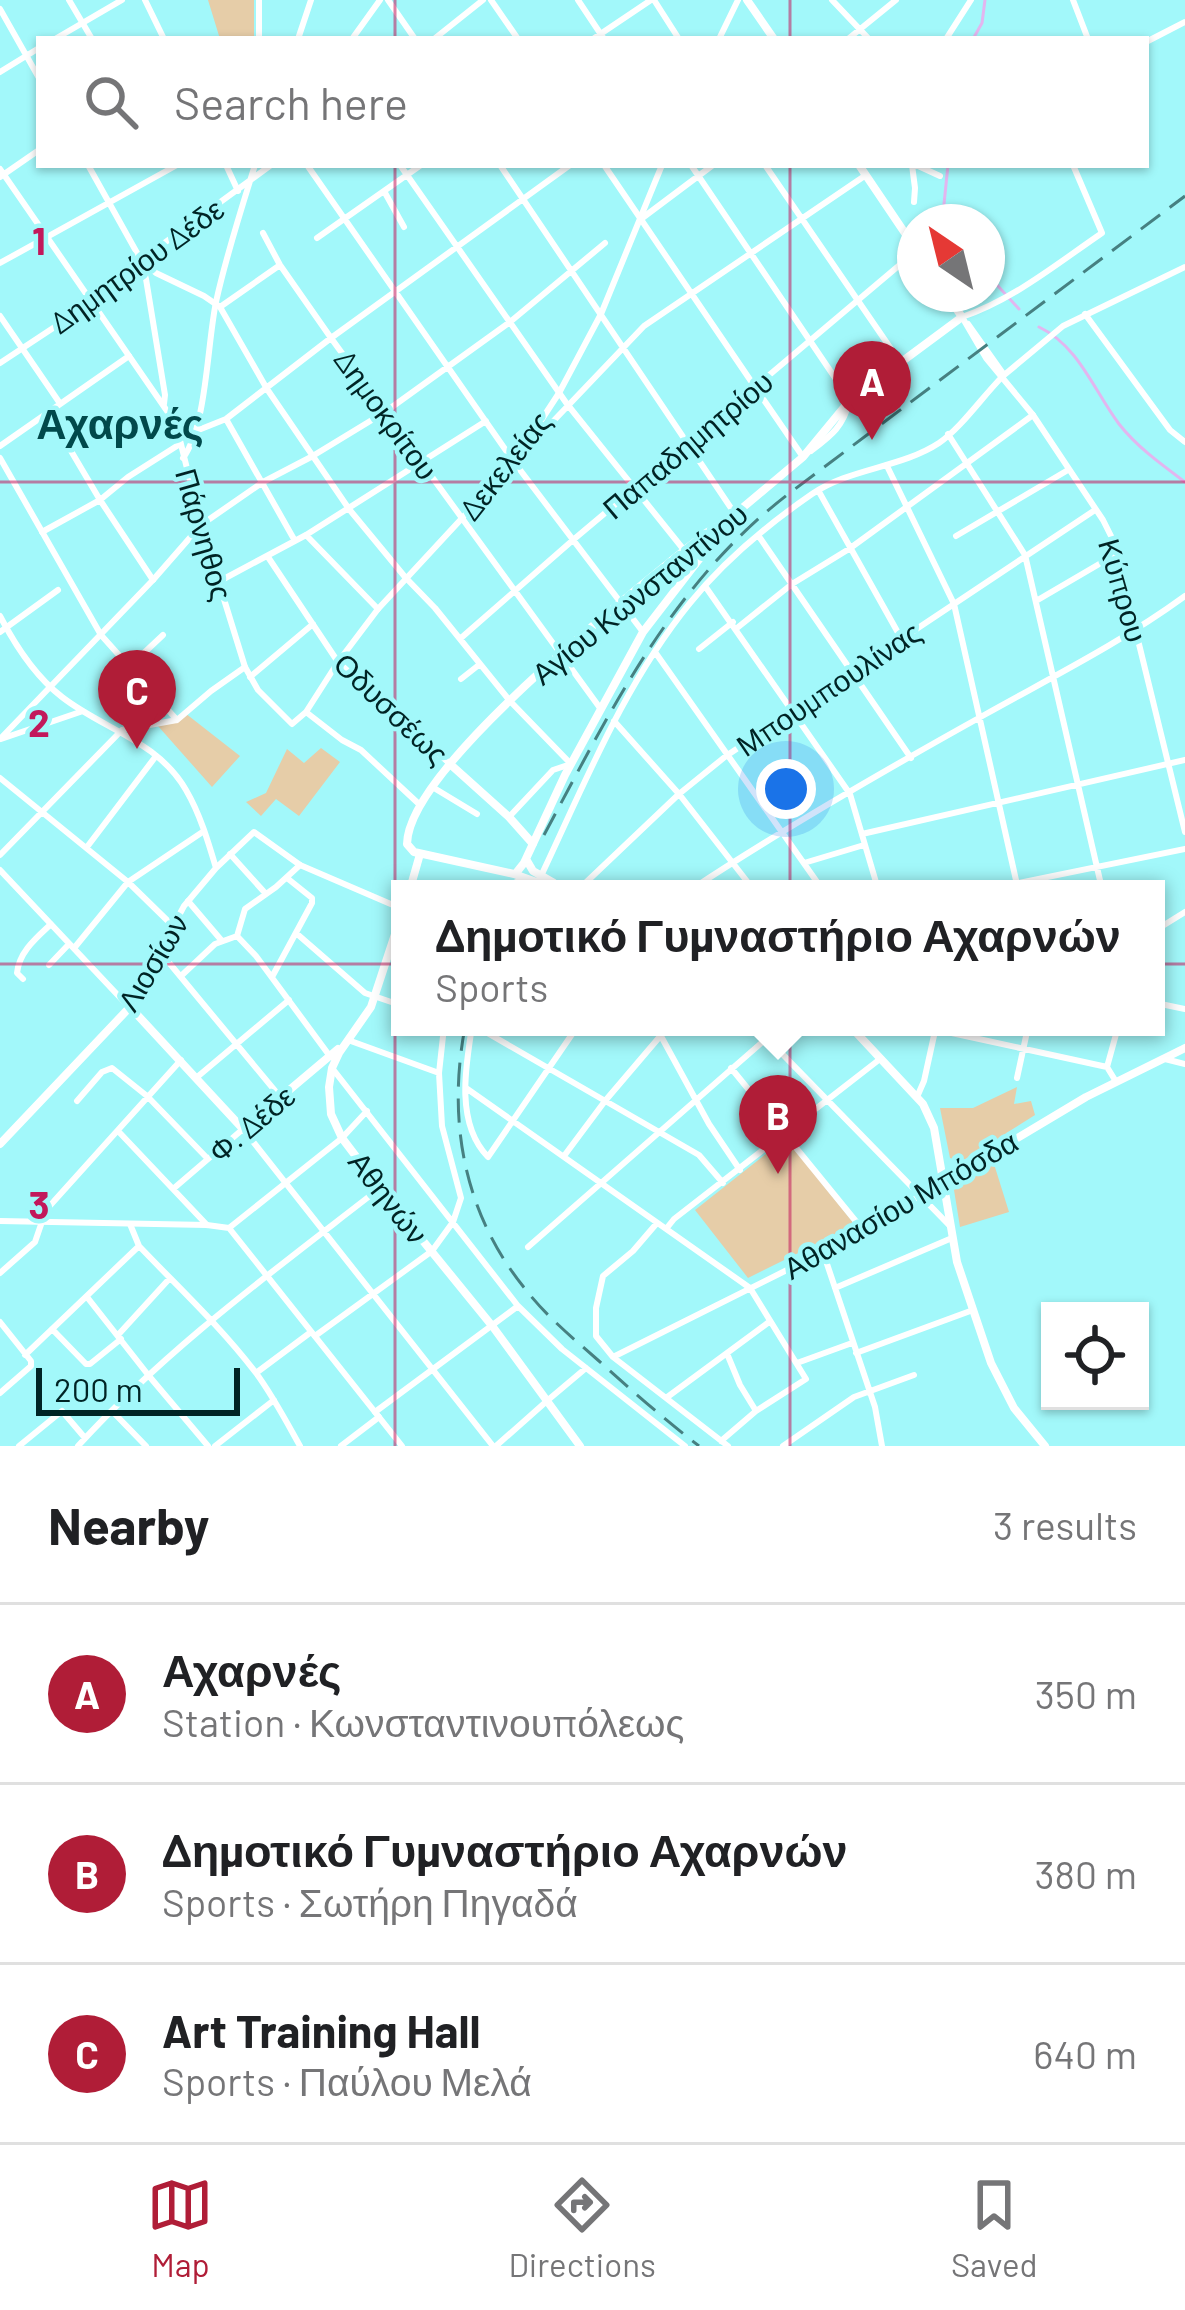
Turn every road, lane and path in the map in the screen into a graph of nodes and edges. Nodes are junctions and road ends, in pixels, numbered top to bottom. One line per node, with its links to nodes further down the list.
1 (69, 0): 18 (street)
2 (122, 0): 18 (street)
3 (145, 0): 22 (street)
4 (259, 0): 23 (street)
5 (311, 0): 24 (street)
6 (384, 0): 25 (street); 26 (street)
7 (487, 0): 27 (street); 28 (street)
8 (578, 0): 29 (street)
9 (652, 0): 30 (street); 31 (street)
10 (737, 0): 32 (street)
11 (747, 0): 33 (main road)
12 (832, 0): 19 (street)
13 (896, 0): 19 (street)
14 (971, 0): 36 (street)
15 (1073, 0): 37 (street)
16 (0, 9): 40 (street)
17 (1185, 22): 38 (street)
18 (82, 23): 20 (street); 21 (street)
19 (860, 28): 34 (street); 35 (street)
20 (60, 36)
21 (90, 36)
22 (163, 36)
23 (259, 36)
24 (299, 36)
25 (354, 36)
26 (413, 36)
27 (438, 36)
28 (516, 36)
29 (598, 36)
30 (602, 36)
31 (678, 36)
32 (720, 36)
33 (772, 36)
34 (851, 36)
35 (867, 36)
36 (948, 36)
37 (1087, 36)
38 (1149, 40)
39 (36, 50): 40 (street)
40 (26, 56): 41 (street); 42 (street)
41 (0, 72)
42 (36, 73)
43 (36, 151): 63 (street)
44 (90, 168): 72 (street)
45 (163, 168): 72 (street)
46 (227, 168): 69 (street)
47 (254, 168): 68 (street)
48 (267, 168): 68 (street, Δημητρίου Δέδε)
49 (310, 168): 74 (street)
50 (402, 168): 64 (street)
51 (417, 168): 64 (street)
52 (502, 168): 71 (street)
53 (567, 168): 71 (street)
54 (606, 168): 75 (street)
55 (661, 168): 75 (street, Δεκελείας)
56 (693, 168): 65 (street)
57 (709, 168): 65 (street)
58 (768, 168): 76 (street)
59 (861, 168): 66 (main road)
60 (914, 168): 73 (street)
61 (921, 168): 67 (street)
62 (1074, 168): 100 (street)
63 (1, 174): 80 (street, Πάρνηθος)
64 (406, 176): 70 (street); 83 (street)
65 (698, 176): 75 (street); 84 (street)
66 (866, 176): 76 (street); 77 (main road)
67 (940, 176)
68 (249, 182): 69 (street, Δημητρίου Δέδε); 95 (street)
69 (238, 190): 85 (street, Δημητρίου Δέδε)
70 (384, 191): 74 (street); 78 (street)
71 (522, 199): 83 (street); 90 (street)
72 (109, 202): 80 (street); 85 (street)
73 (914, 202)
74 (345, 219): 81 (street); 91 (street)
75 (640, 219): 92 (street); 97 (street, Δεκελείας)
76 (801, 219): 84 (street); 93 (street)
77 (897, 223)
78 (404, 227)
79 (263, 233): 87 (street, Δημοκρίτου)
80 (48, 236): 86 (street); 94 (street, Πάρνηθος)
81 (317, 238)
82 (605, 243): 90 (street)
83 (457, 246): 91 (street); 101 (street)
84 (750, 253): 92 (street); 103 (street)
85 (141, 260): 94 (street, Δημητρίου Δέδε); 95 (street); 116 (street)
86 (0, 263)
87 (280, 265): 95 (street); 102 (street, Δημοκρίτου)
88 (897, 266): 93 (street, Παπαδημητρίου)
89 (1185, 267): 98 (street)
90 (572, 272): 97 (street); 101 (street)
91 (395, 291): 102 (street); 109 (street)
92 (691, 293): 104 (street); 111 (street)
93 (857, 301): 103 (street, Παπαδημητρίου); 107 (street)
94 (91, 303): 105 (street, Δημητρίου Δέδε); 106 (street, Πάρνηθος)
95 (218, 306): 112 (street); 123 (street)
96 (959, 312): 100 (main road)
97 (601, 314): 104 (street); 113 (street, Δεκελείας)
98 (1085, 314): 110 (street); 125 (street)
99 (0, 316): 105 (street)
100 (962, 317): 107 (main road, Αγίου Κωνσταντίνου); 110 (street, Κύπρου)
101 (509, 322): 109 (street); 113 (street)
102 (331, 338): 112 (street); 119 (street, Δημοκρίτου)
103 (809, 341): 111 (street, Παπαδημητρίου); 114 (street)
104 (622, 346): 117 (street); 126 (street)
105 (21, 347): 108 (street, Δημητρίου Δέδε); 115 (street)
106 (129, 356): 115 (street); 116 (street, Πάρνηθος)
107 (900, 362): 114 (main road, Αγίου Κωνσταντίνου)
108 (0, 363)
109 (448, 367): 119 (street); 122 (street)
110 (1003, 376): 120 (street, Κύπρου); 124 (street)
111 (754, 387): 126 (street, Παπαδημητρίου); 129 (street)
112 (266, 389): 121 (street); 132 (street)
113 (559, 393): 117 (street); 134 (street, Δεκελείας)
114 (850, 400): 129 (main road, Αγίου Κωνσταντίνου)
115 (60, 403): 118 (street)
116 (164, 404): 127 (street, Πάρνηθος)
117 (567, 404): 134 (street); 139 (street)
118 (48, 412): 128 (street); 141 (street)
119 (385, 412): 132 (street); 133 (street, Δημοκρίτου)
120 (1033, 415): 135 (street); 137 (street, Κύπρου)
121 (226, 419): 123 (street); 138 (street)
122 (486, 421): 133 (street); 134 (street)
123 (196, 431): 131 (street)
124 (948, 434): 135 (street); 136 (street)
125 (1185, 442)
126 (688, 443): 139 (street, Παπαδημητρίου); 146 (street)
127 (180, 444): 131 (street, Πάρνηθος); 141 (street)
128 (0, 446)
129 (802, 457): 146 (main road, Αγίου Κωνσταντίνου)
130 (0, 458): 149 (street)
131 (183, 458): 148 (street, Πάρνηθος)
132 (311, 458): 138 (street); 143 (street)
133 (424, 462): 143 (street); 147 (street, Δημοκρίτου)
134 (514, 462): 147 (street, Δεκελείας); 153 (street)
135 (967, 464): 142 (street); 145 (street)
136 (887, 466): 140 (street); 142 (street)
137 (1068, 470): 144 (street, Κύπρου); 145 (street)
138 (262, 482): 148 (street); 154 (street)
139 (633, 490): 153 (street, Παπαδημητρίου); 156 (street)
140 (818, 490): 151 (street); 155 (street)
141 (100, 500): 149 (street); 162 (street)
142 (906, 508): 155 (street); 171 (street)
143 (349, 509): 150 (street); 161 (street)
144 (1095, 510): 157 (street, Κύπρου); 158 (street, Μπουμπουλίνας)
145 (998, 511): 152 (street); 158 (street)
146 (732, 517): 156 (main road, Αγίου Κωνσταντίνου); 160 (main road)
147 (464, 519): 161 (street, Δεκελείας); 167 (street, Δημοκρίτου)
148 (201, 525): 162 (street); 163 (street, Πάρνηθος)
149 (41, 532): 179 (street)
150 (306, 535): 154 (street); 172 (street)
151 (758, 536): 164 (street); 165 (street)
152 (956, 536)
153 (573, 539): 167 (street, Παπαδημητρίου); 170 (street)
154 (295, 541): 159 (street)
155 (849, 549): 164 (street); 182 (street)
156 (685, 551): 160 (street); 170 (main road, Αγίου Κωνσταντίνου)
157 (1118, 553): 169 (street); 177 (street, Κύπρου)
158 (1025, 555): 169 (street); 171 (street, Μπουμπουλίνας)
159 (268, 557): 163 (street); 174 (street, Οδυσσέως)
160 (696, 565): 178 (main road)
161 (406, 577): 172 (street, Δεκελείας); 181 (street)
162 (153, 580): 179 (street)
163 (218, 582): 189 (street, Πάρνηθος)
164 (792, 584): 175 (street); 190 (street)
165 (705, 586): 175 (street); 184 (street)
166 (58, 590): 176 (street)
167 (515, 591): 181 (street, Παπαδημητρίου); 185 (street, Δημοκρίτου)
168 (1185, 596): 177 (street)
169 (1036, 601): 192 (street)
170 (621, 604): 178 (street); 185 (main road, Αγίου Κωνσταντίνου)
171 (955, 604): 182 (street, Μπουμπουλίνας); 200 (street)
172 (378, 609): 186 (street, Δεκελείας)
173 (0, 616): 176 (street)
174 (313, 624): 186 (street, Οδυσσέως); 191 (street)
175 (735, 625): 183 (street); 198 (street)
176 (3, 629): 194 (street)
177 (1137, 631): 192 (street); 211 (street, Κύπρου)
178 (643, 632): 196 (main road)
179 (101, 634): 188 (street); 194 (street)
180 (163, 635): 188 (street)
181 (461, 638): 187 (street)
182 (901, 638): 190 (street, Μπουμπουλίνας)
183 (699, 649)
184 (655, 652): 202 (street); 206 (street)
185 (560, 653): 195 (main road, Αγίου Κωνσταντίνου); 196 (street, Δημοκρίτου)
186 (338, 662): 199 (street, Δεκελείας); 209 (street, Οδυσσέως)
187 (480, 664): 193 (street); 195 (street)
188 (130, 667): 201 (street)
189 (245, 667): 191 (street, Πάρνηθος); 201 (street)
190 (852, 672): 198 (street, Μπουμπουλίνας); 207 (street)
191 (250, 677): 199 (street, Πάρνηθος)
192 (1054, 677): 200 (street); 213 (street)
193 (461, 679)
194 (49, 686): 197 (street); 204 (street)
195 (510, 701): 209 (main road, Αγίου Κωνσταντίνου); 210 (street)
196 (600, 708): 210 (main road)
197 (83, 711): 203 (street); 204 (street)
198 (793, 711): 206 (street, Μπουμπουλίνας); 216 (street)
199 (306, 712): 218 (street)
200 (981, 717): 207 (street); 217 (street)
201 (176, 720): 203 (street)
202 (614, 721): 215 (street); 245 (street)
203 (122, 730): 205 (street); 219 (street)
204 (0, 740)
205 (156, 756): 222 (street); 228 (street)
206 (726, 756): 215 (street, Μπουμπουλίνας); 224 (street)
207 (911, 758): 216 (street)
208 (1185, 760): 211 (street)
209 (450, 764): 214 (main road, Αγίου Κωνσταντίνου); 221 (main road, Οδυσσέως)
210 (571, 764): 221 (street); 226 (main road)
211 (1168, 765): 213 (street); 223 (street, Κύπρου)
212 (0, 778): 219 (street)
213 (1078, 785): 217 (street); 238 (street)
214 (432, 786): 218 (main road, Αγίου Κωνσταντίνου); 220 (street)
215 (679, 794): 234 (street); 246 (street, Μπουμπουλίνας)
216 (850, 794): 224 (street); 225 (street)
217 (999, 803): 225 (street); 251 (street)
218 (420, 805): 231 (main road)
219 (42, 812): 228 (street); 232 (street)
220 (477, 814)
221 (509, 818): 226 (main road, Οδυσσέως)
222 (204, 831): 237 (street); 254 (street)
223 (1185, 832)
224 (782, 833): 234 (street); 235 (street)
225 (862, 834): 227 (street)
226 (533, 844): 233 (main road)
227 (865, 845): 235 (street); 250 (street)
228 (87, 848): 254 (street)
229 (1185, 849): 238 (street)
230 (230, 854): 236 (street, Λιοσίων); 237 (street, Λιοσίων); 255 (street)
231 (420, 854): 240 (main road); 242 (main road)
232 (0, 855)
233 (526, 859): 240 (main road); 244 (main road)
234 (734, 861): 247 (street); 248 (street)
235 (804, 862): 249 (street)
236 (300, 865): 241 (street); 257 (street)
237 (216, 868): 256 (street, Λιοσίων)
238 (1096, 868): 252 (street); 253 (street)
239 (0, 870): 258 (street)
240 (514, 874): 243 (main road)
241 (287, 878): 255 (street); 260 (street)
242 (413, 880)
243 (529, 880)
244 (532, 880)
245 (533, 880)
246 (588, 880)
247 (706, 880)
248 (748, 880)
249 (816, 880)
250 (875, 880)
251 (1016, 880)
252 (1043, 880)
253 (1099, 880)
254 (128, 882): 259 (street); 263 (street)
255 (266, 895): 261 (street)
256 (188, 902): 259 (street, Λιοσίων); 262 (street)
257 (391, 904)
258 (51, 924): 263 (street); 267 (street)
259 (172, 926): 265 (street, Λιοσίων)
260 (296, 933): 269 (street); 270 (street)
261 (237, 936): 262 (street); 269 (street)
262 (222, 941): 268 (street)
263 (72, 946): 266 (street); 273 (street)
264 (391, 946): 270 (main road)
265 (160, 953): 268 (street); 273 (street, Λιοσίων)
266 (49, 965)
267 (20, 976)
268 (181, 976): 289 (street)
269 (272, 977): 271 (street)
270 (374, 998): 272 (street); 288 (main road)
271 (289, 1000): 289 (street); 294 (street)
272 (391, 1003)
273 (130, 1007): 293 (main road); 317 (main road, Λιοσίων)
274 (443, 1036): 298 (street)
275 (473, 1036): 302 (street)
276 (490, 1036): 287 (street)
277 (498, 1036): 287 (street)
278 (571, 1036): 297 (street)
279 (654, 1036): 309 (street)
280 (661, 1036): 307 (street)
281 (866, 1036): 292 (main road)
282 (934, 1036): 304 (street)
283 (955, 1036): 290 (street)
284 (1026, 1036): 290 (street)
285 (1116, 1036): 295 (street)
286 (766, 1037): 296 (street); 306 (street)
287 (496, 1039): 297 (street)
288 (348, 1040): 294 (main road); 298 (street)
289 (236, 1042): 299 (street); 305 (street)
290 (1024, 1050): 295 (street); 300 (street)
291 (1185, 1054): 301 (main road, Αθανασίου Μπόσδα)
292 (880, 1058): 304 (main road); 306 (street)
293 (181, 1060): 299 (main road); 303 (street)
294 (332, 1067): 305 (main road, Φ. Δέδε); 310 (street); 316 (main road, Αθηνών)
295 (1108, 1067): 301 (street)
296 (731, 1068): 307 (street); 315 (street)
297 (549, 1069): 309 (street); 311 (street)
298 (439, 1073): 329 (street)
299 (196, 1078): 312 (main road)
300 (1017, 1078)
301 (1115, 1080): 324 (main road, Αθανασίου Μπόσδα)
302 (466, 1088): 311 (street); 311 (street)
303 (147, 1096): 308 (street); 313 (street); 319 (street)
304 (916, 1097): 324 (main road)
305 (280, 1098): 312 (main road, Φ. Δέδε)
306 (828, 1098): 315 (street); 327 (street)
307 (695, 1100): 314 (street); 320 (street)
308 (77, 1101)
309 (605, 1101): 314 (street); 318 (street)
310 (367, 1112): 316 (street); 329 (street)
311 (514, 1121): 318 (street)
312 (243, 1129): 319 (street, Φ. Δέδε); 322 (street)
313 (118, 1130): 326 (street); 330 (street)
314 (659, 1132): 321 (street); 323 (street)
315 (784, 1135): 320 (street); 337 (street)
316 (343, 1138): 322 (street); 325 (main road, Αθηνών)
317 (0, 1144)
318 (564, 1156): 321 (street)
319 (208, 1159): 326 (street, Φ. Δέδε)
320 (740, 1170): 323 (street)
321 (602, 1182): 331 (street); 341 (street)
322 (285, 1183): 335 (street); 338 (street)
323 (723, 1183): 336 (street)
324 (943, 1183): 327 (street, Αθανασίου Μπόσδα); 334 (main road)
325 (380, 1188): 338 (street); 342 (main road, Αθηνών)
326 (173, 1189): 333 (street)
327 (920, 1196): 334 (street); 337 (street, Αθανασίου Μπόσδα)
328 (0, 1221): 330 (street)
329 (453, 1222): 342 (street); 351 (street)
330 (42, 1223): 332 (street); 344 (street)
331 (657, 1223): 336 (street); 364 (street)
332 (130, 1224): 333 (street); 340 (street)
333 (207, 1225): 335 (street)
334 (949, 1225): 339 (main road)
335 (229, 1228): 345 (street)
336 (666, 1228): 347 (street)
337 (863, 1230): 343 (street, Αθανασίου Μπόσδα)
338 (323, 1232): 345 (street); 349 (street)
339 (952, 1238): 348 (street); 352 (main road)
340 (139, 1246): 346 (street); 350 (street)
341 (528, 1247)
342 (432, 1251): 349 (street); 356 (main road, Αθηνών)
343 (824, 1252): 347 (street, Αθανασίου Μπόσδα); 348 (street)
344 (0, 1273)
345 (268, 1277): 353 (street); 358 (street)
346 (170, 1278): 353 (street); 359 (street)
347 (750, 1288): 354 (street); 364 (street, Αθανασίου Μπόσδα)
348 (835, 1288): 360 (street)
349 (373, 1294): 358 (street); 367 (street)
350 (87, 1297): 357 (street); 359 (street)
351 (518, 1306): 356 (street); 366 (street)
352 (973, 1310): 361 (street); 394 (main road)
353 (213, 1320): 368 (street); 370 (street)
354 (771, 1321): 363 (street); 365 (street)
355 (0, 1322): 362 (street)
356 (493, 1327): 367 (street); 375 (main road, Αθηνών)
357 (52, 1329): 359 (street); 362 (street)
358 (313, 1334): 368 (street); 378 (street)
359 (120, 1337): 370 (street)
360 (852, 1342): 361 (street); 365 (street)
361 (856, 1353): 372 (street)
362 (25, 1354): 371 (street)
363 (728, 1354): 373 (street); 377 (street)
364 (613, 1357): 373 (street)
365 (797, 1363): 377 (street)
366 (586, 1368): 375 (street); 391 (street)
367 (432, 1369): 378 (street); 389 (street)
368 (256, 1373): 374 (street)
369 (914, 1375): 372 (street)
370 (148, 1376): 376 (street); 385 (street)
371 (0, 1391)
372 (869, 1392): 392 (street); 393 (street)
373 (666, 1397): 381 (street)
374 (274, 1399): 380 (street); 385 (street)
375 (548, 1400): 389 (street); 390 (main road, Αθηνών)
376 (112, 1412): 379 (street); 384 (street)
377 (756, 1412): 381 (street)
378 (377, 1415): 387 (street); 388 (street)
379 (85, 1438): 382 (street); 383 (street)
380 (298, 1443): 386 (street)
381 (724, 1444)
382 (19, 1446)
383 (78, 1446)
384 (146, 1446)
385 (212, 1446)
386 (288, 1446)
387 (341, 1446)
388 (402, 1446)
389 (495, 1446)
390 (580, 1446)
391 (685, 1446)
392 (783, 1446)
393 (882, 1446)
394 (1045, 1446)

